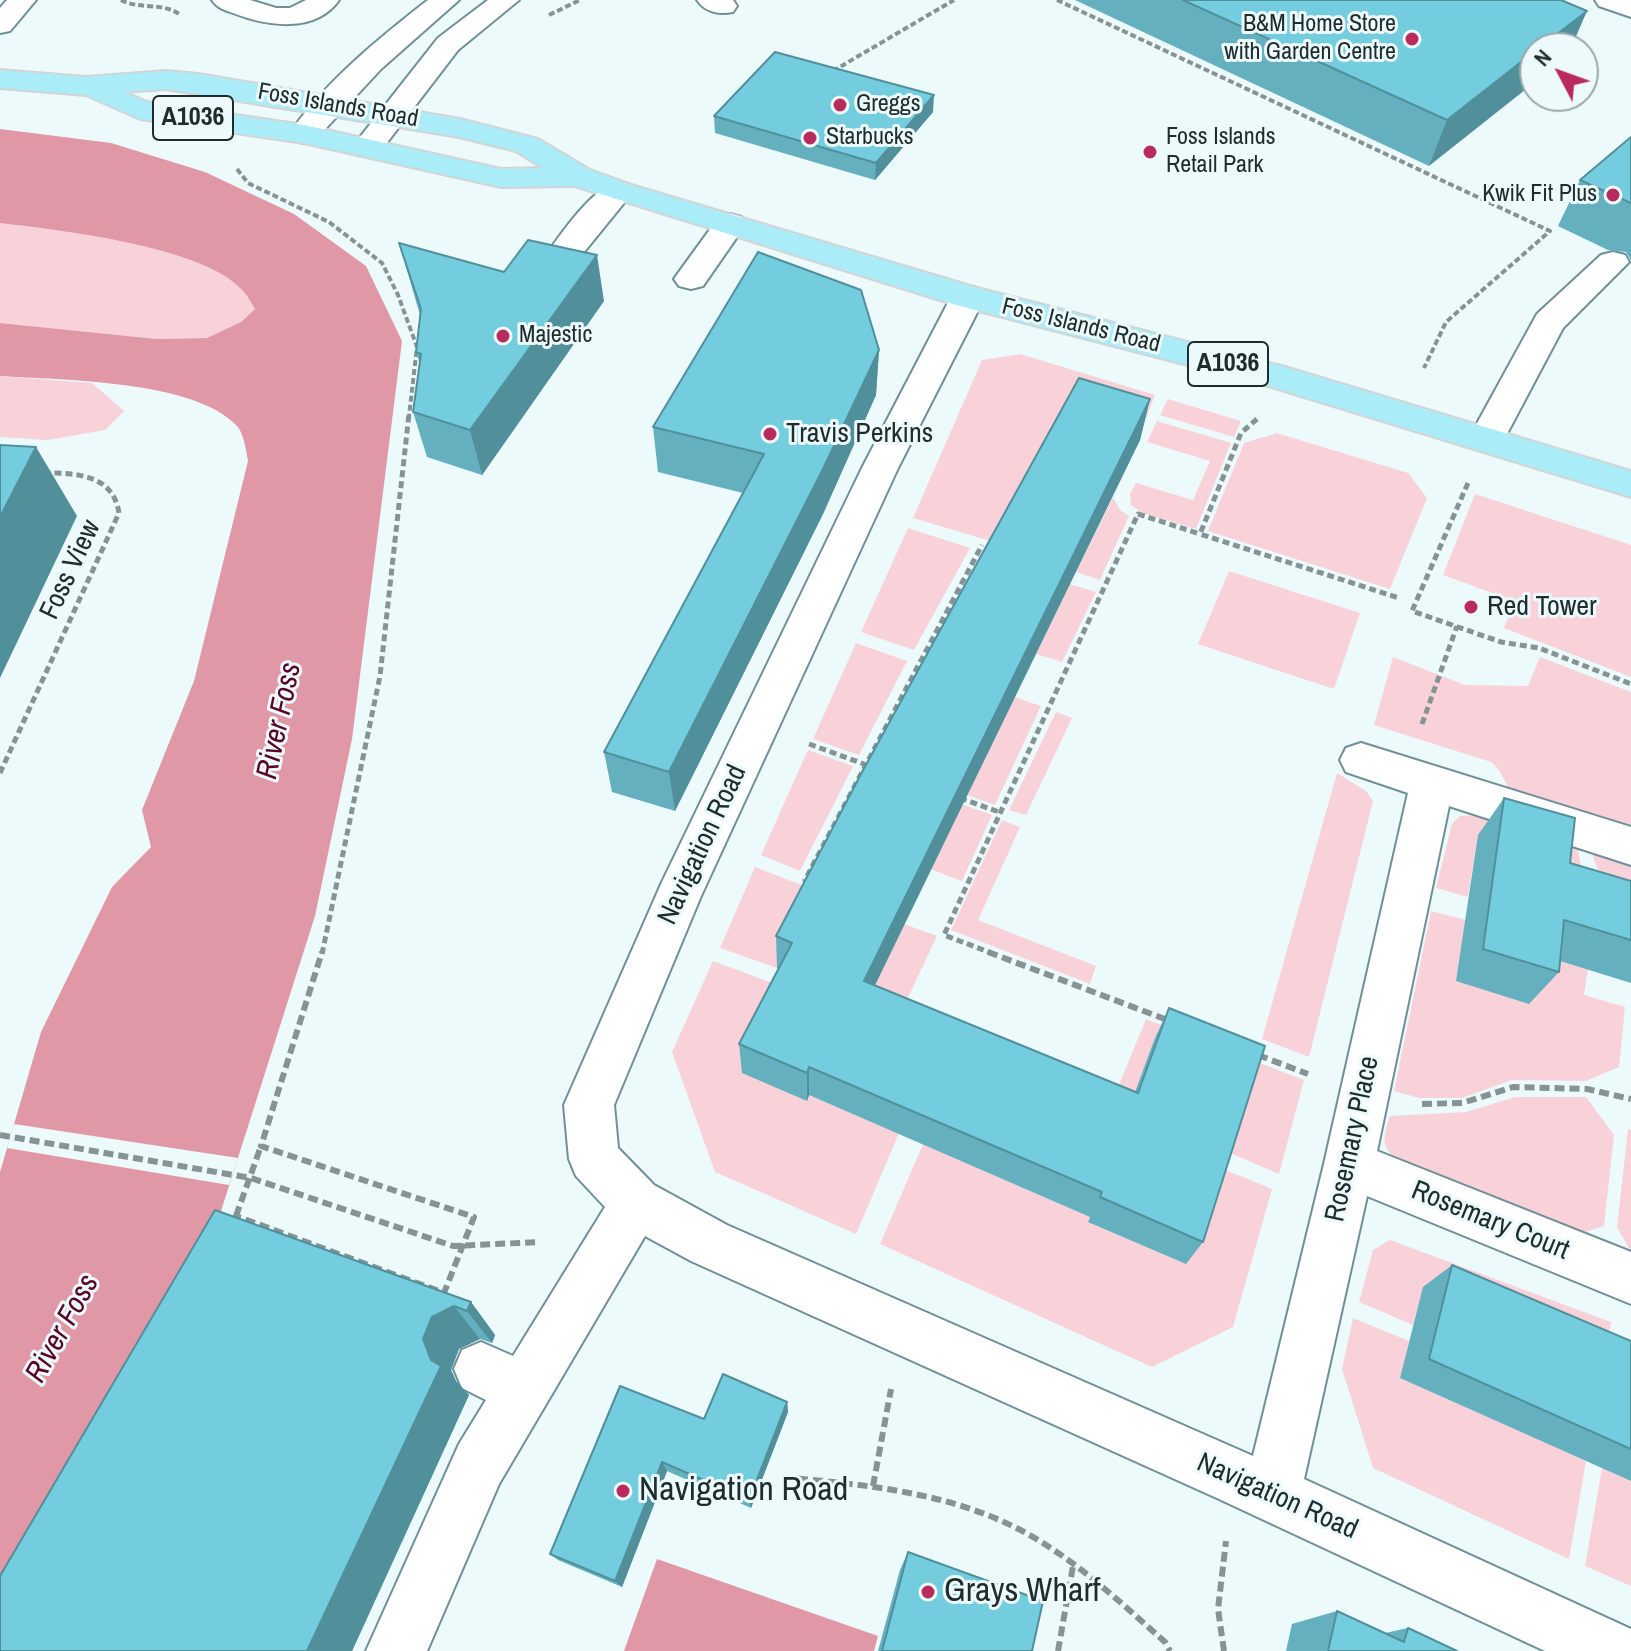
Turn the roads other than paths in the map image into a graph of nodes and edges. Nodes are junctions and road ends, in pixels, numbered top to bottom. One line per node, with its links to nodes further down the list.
1 (22, 0): 8 (street)
2 (226, 0): 3 (street)
3 (325, 0)
4 (445, 0): 11 (street)
5 (505, 0): 12 (street)
6 (1609, 0): 7 (street)
7 (1631, 9)
8 (0, 25)
9 (0, 79): 10 (main road, Foss Islands Road / A1036)
10 (86, 86): 11 (main road, Foss Islands Road / A1036); 13 (main road, Foss Islands Road / A1036)
11 (329, 103): 12 (main road, Foss Islands Road / A1036); 13 (street)
12 (394, 116): 14 (street); 15 (main road, Foss Islands Road / A1036)
13 (304, 134): 14 (main road, Foss Islands Road / A1036)
14 (368, 147): 15 (main road, Foss Islands Road / A1036)
15 (579, 177): 16 (main road, Foss Islands Road / A1036)
16 (617, 191): 17 (main road, Foss Islands Road / A1036); 19 (street)
17 (730, 224): 20 (street); 21 (main road, Foss Islands Road / A1036)
18 (1613, 262): 22 (street)
19 (555, 266)
20 (691, 279)
21 (968, 297): 22 (main road, Foss Islands Road / A1036); 28 (street, Navigation Road)
22 (1487, 438): 23 (main road, Foss Islands Road / A1036)
23 (1631, 484)
24 (1361, 760): 25 (street)
25 (1418, 778): 26 (street); 27 (street, Rosemary Place)
26 (1631, 846)
27 (1349, 1164): 29 (street, Rosemary Court); 30 (street, Rosemary Place)
28 (636, 1203): 30 (street, Navigation Road); 31 (street)
29 (1631, 1278)
30 (1239, 1479): 32 (street, Navigation Road)
31 (396, 1651)
32 (1612, 1651)

